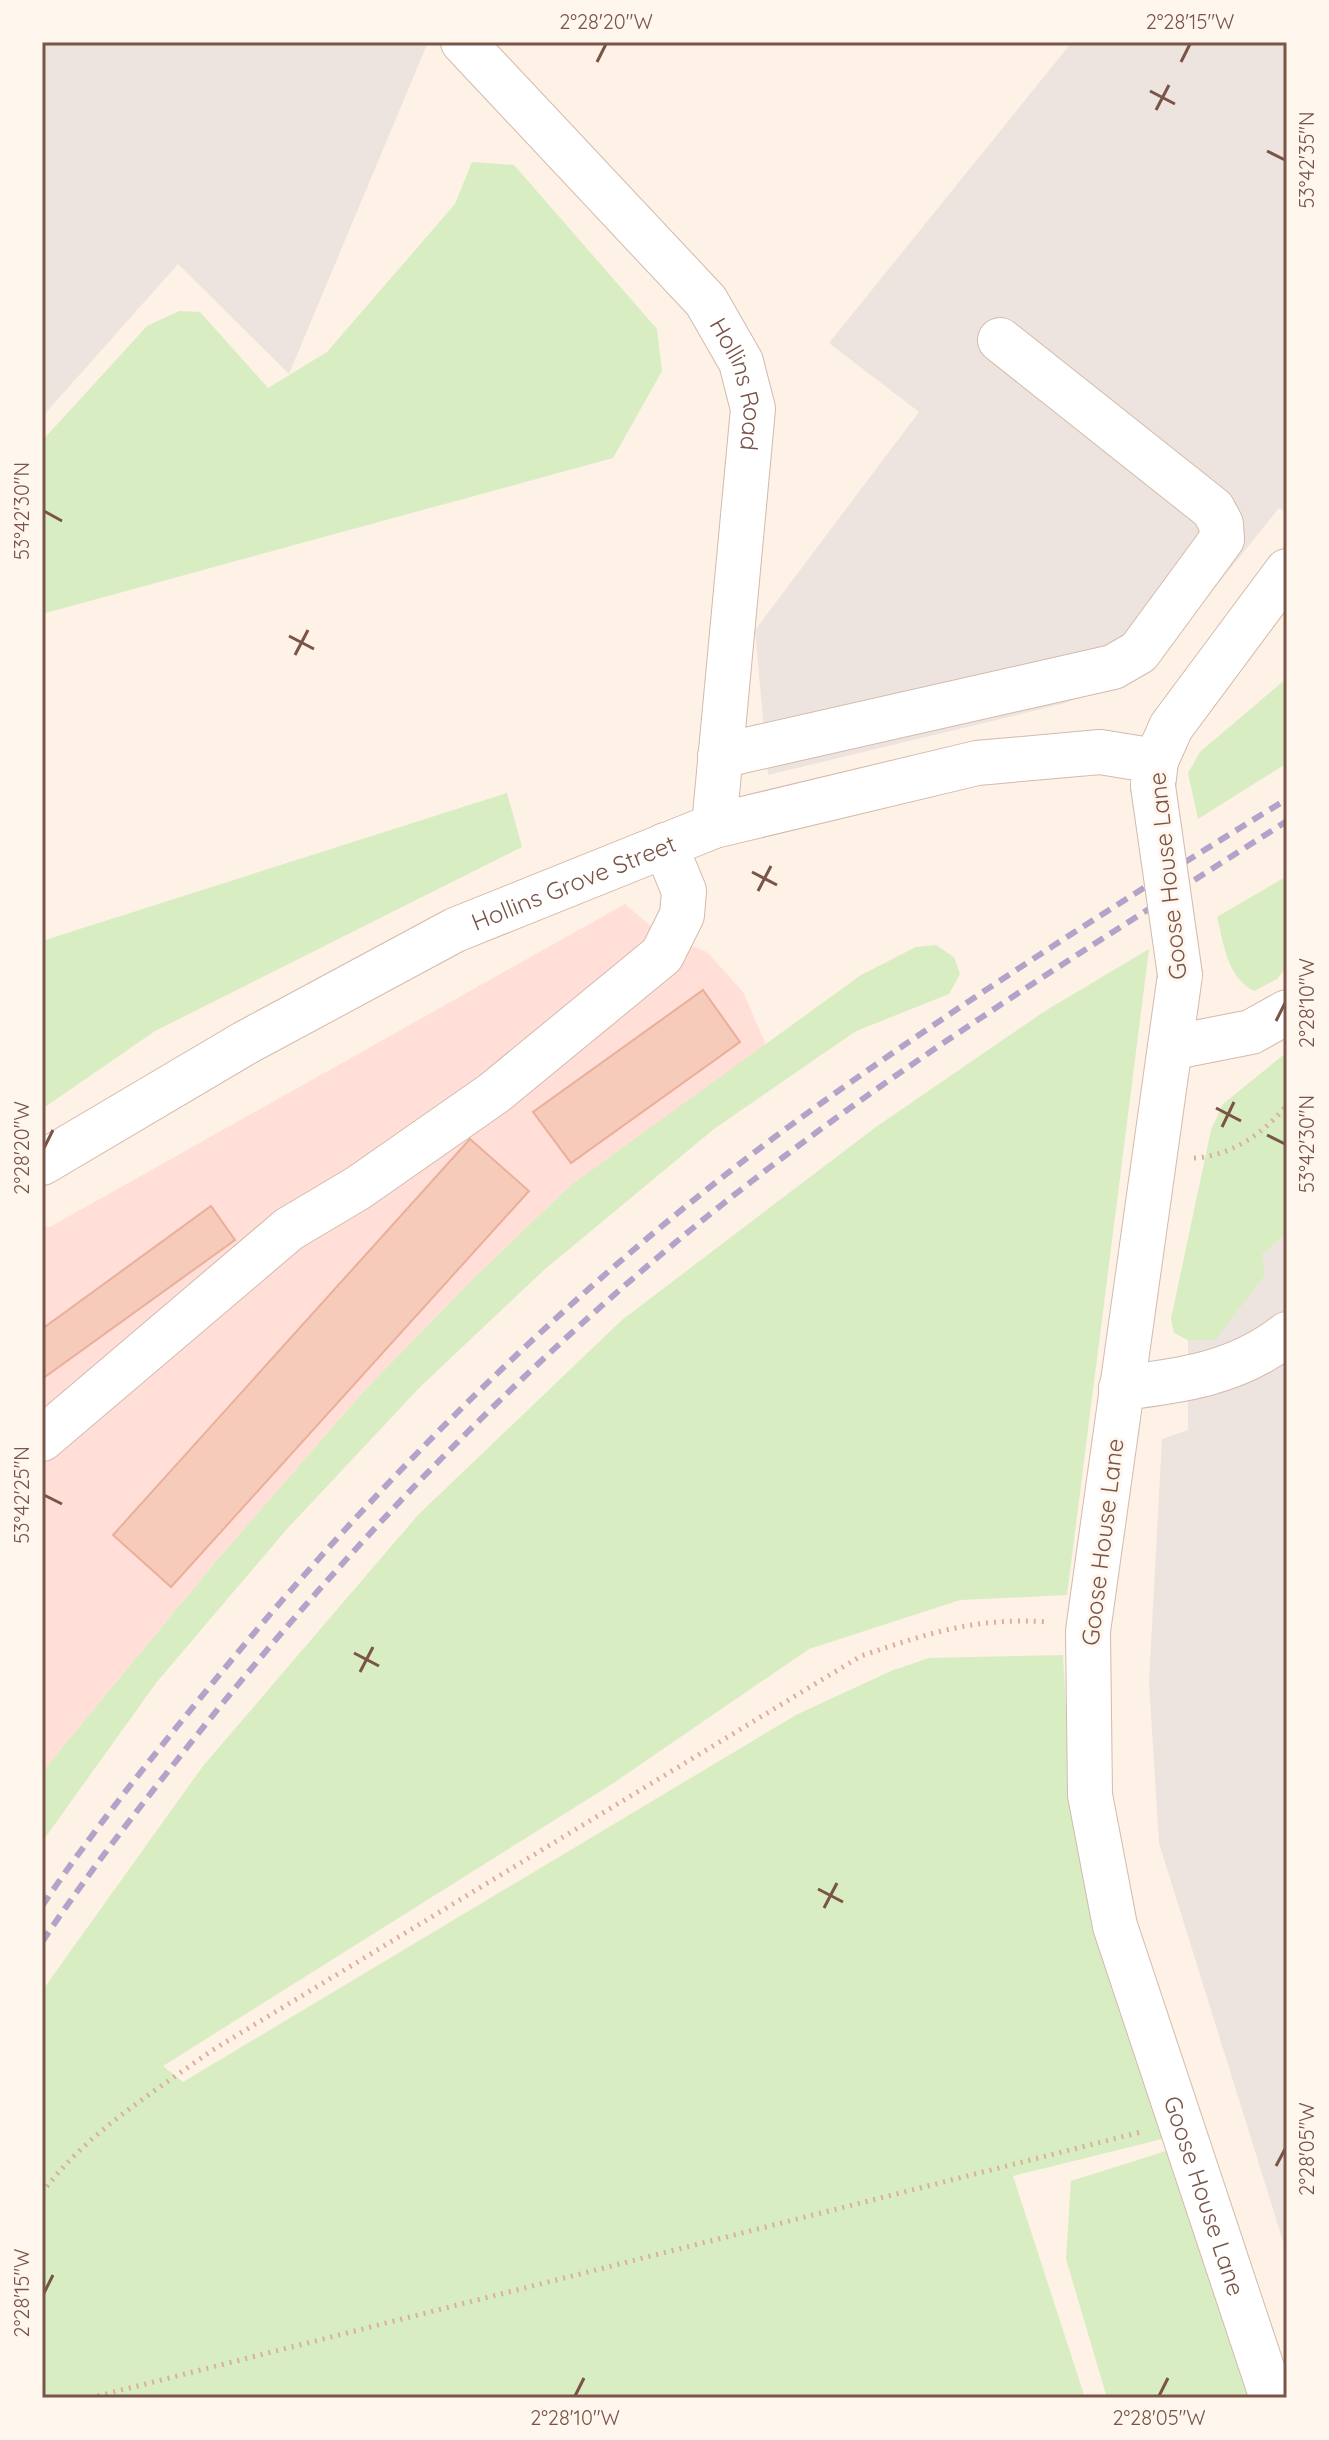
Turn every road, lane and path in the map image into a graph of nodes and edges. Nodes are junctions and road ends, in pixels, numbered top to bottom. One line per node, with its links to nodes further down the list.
1 (463, 42): 4 (street, Hollins Road)
2 (1000, 340): 4 (street)
3 (1287, 571): 5 (street)
4 (720, 756): 6 (street, Hollins Road)
5 (1154, 773): 6 (street, Hollins Grove Street); 9 (street, Goose House Lane, bridge)
6 (714, 826): 7 (street, Hollins Grove Street)
7 (665, 845): 12 (street, Hollins Grove Street); 15 (street)
8 (1287, 1012): 9 (street)
9 (1170, 1048): 11 (street, Goose House Lane)
10 (1287, 1105): 11 (path)
11 (1157, 1161): 14 (street, Goose House Lane)
12 (42, 1163)
13 (1287, 1334): 14 (street)
14 (1121, 1388): 16 (street, Goose House Lane)
15 (42, 1439)
16 (1089, 1624): 17 (street, Goose House Lane); 18 (path)
17 (1181, 2122): 19 (path); 20 (street, Goose House Lane)
18 (42, 2193)
19 (90, 2398)
20 (1272, 2398)

